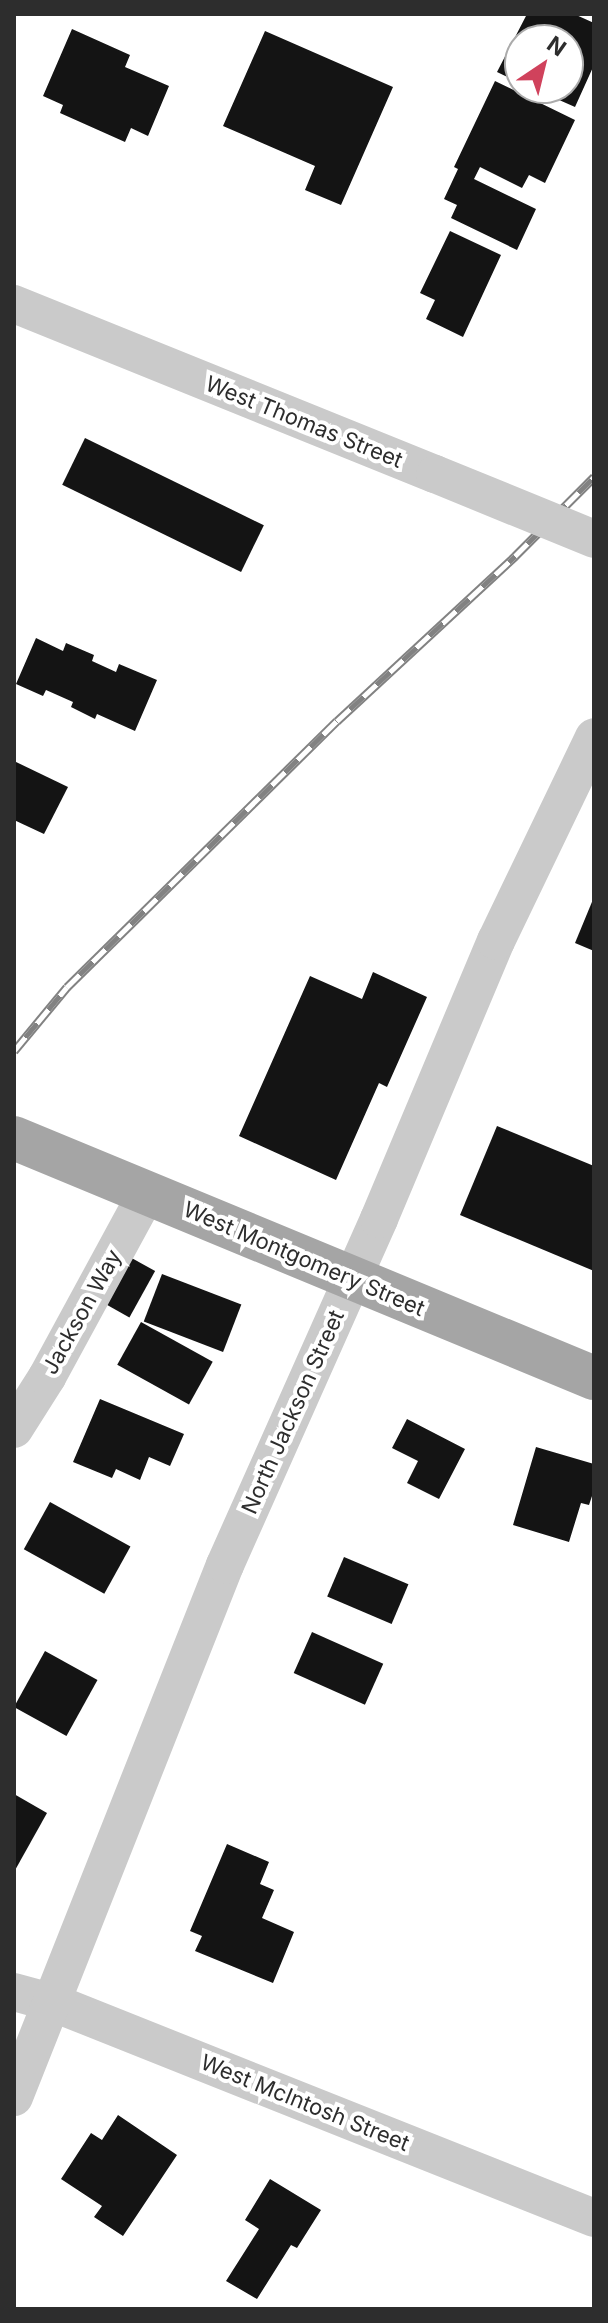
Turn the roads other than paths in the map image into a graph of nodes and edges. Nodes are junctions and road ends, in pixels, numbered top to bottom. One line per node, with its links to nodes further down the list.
1 (14, 304): 2 (street, West Thomas Street, bridge)
2 (594, 539)
3 (594, 737): 6 (street, North Jackson Street)
4 (14, 1138): 5 (main road, West Montgomery Street)
5 (147, 1193): 6 (main road, West Montgomery Street); 8 (street, Jackson Way)
6 (352, 1281): 7 (main road, West Montgomery Street); 10 (street, North Jackson Street)
7 (594, 1378)
8 (14, 1429)
9 (14, 1992): 10 (street, West McIntosh Street)
10 (54, 2003): 11 (street, North Jackson Street); 12 (street, West McIntosh Street)
11 (14, 2097)
12 (594, 2218)

